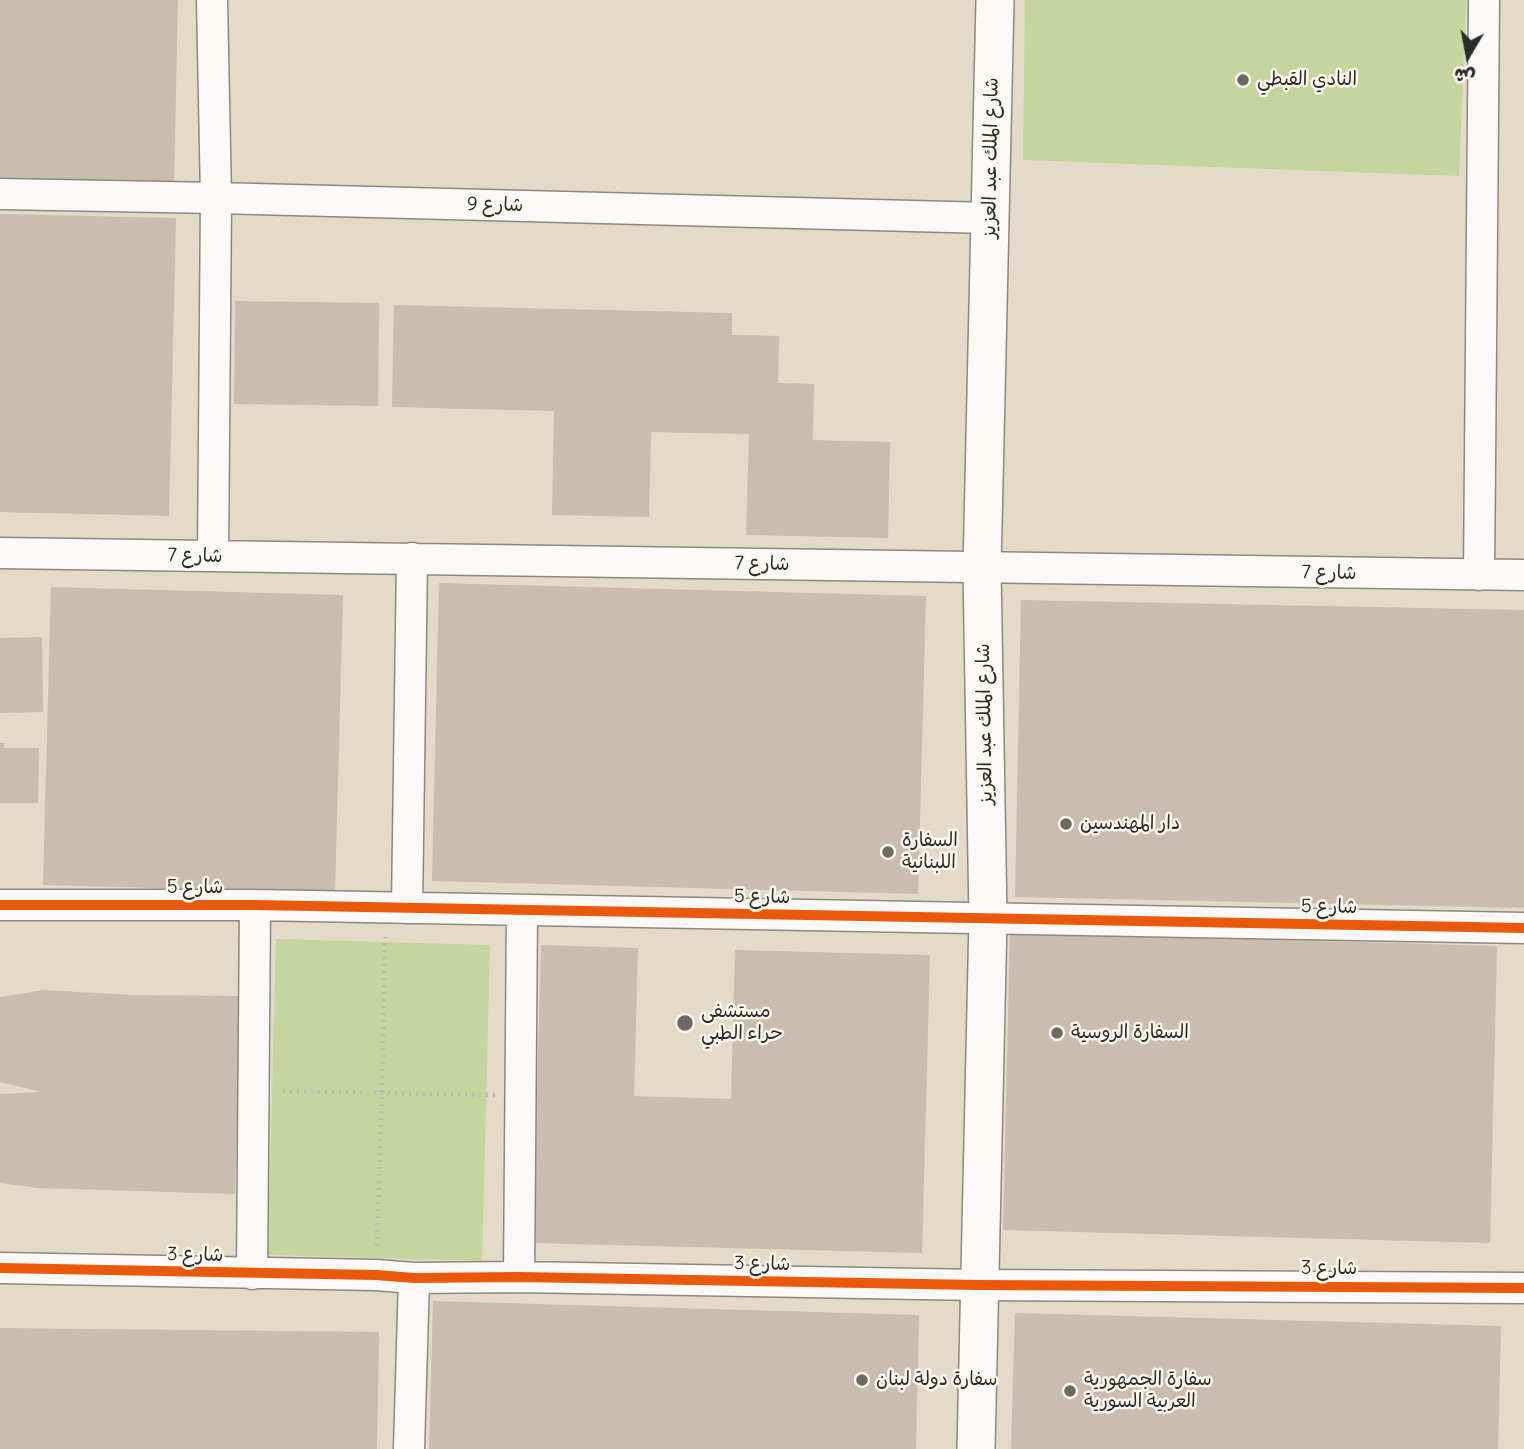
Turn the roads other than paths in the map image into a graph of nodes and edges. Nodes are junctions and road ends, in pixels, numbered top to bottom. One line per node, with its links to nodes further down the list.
1 (212, 0): 5 (street)
2 (995, 0): 6 (street, شارع الملك عبد العزيز)
3 (1484, 0): 11 (street)
4 (0, 194): 5 (street, شارع 9)
5 (216, 198): 6 (street, شارع 9); 8 (street)
6 (989, 218): 10 (street, شارع الملك عبد العزيز)
7 (0, 553): 8 (street, شارع 7)
8 (214, 556): 9 (street, شارع 7)
9 (412, 558): 10 (street, شارع 7); 15 (street)
10 (982, 569): 11 (street, شارع 7); 17 (street, شارع الملك عبد العزيز)
11 (1479, 575): 12 (street, شارع 7)
12 (1524, 575)
13 (0, 905): 14 (street, شارع 5)
14 (255, 905): 15 (street, شارع 5); 20 (street)
15 (396, 908): 16 (street, شارع 5)
16 (522, 910): 17 (street, شارع 5); 21 (street)
17 (988, 919): 18 (street, شارع 5); 23 (street, شارع الملك عبد العزيز)
18 (1524, 928)
19 (0, 1268): 20 (street, شارع 3)
20 (252, 1274): 22 (street, شارع 3)
21 (519, 1277): 22 (street, شارع 3); 23 (street, شارع 3)
22 (414, 1278): 25 (street)
23 (979, 1285): 24 (street, شارع 3); 26 (street, شارع الملك عبد العزيز)
24 (1524, 1288)
25 (409, 1449)
26 (976, 1449)

